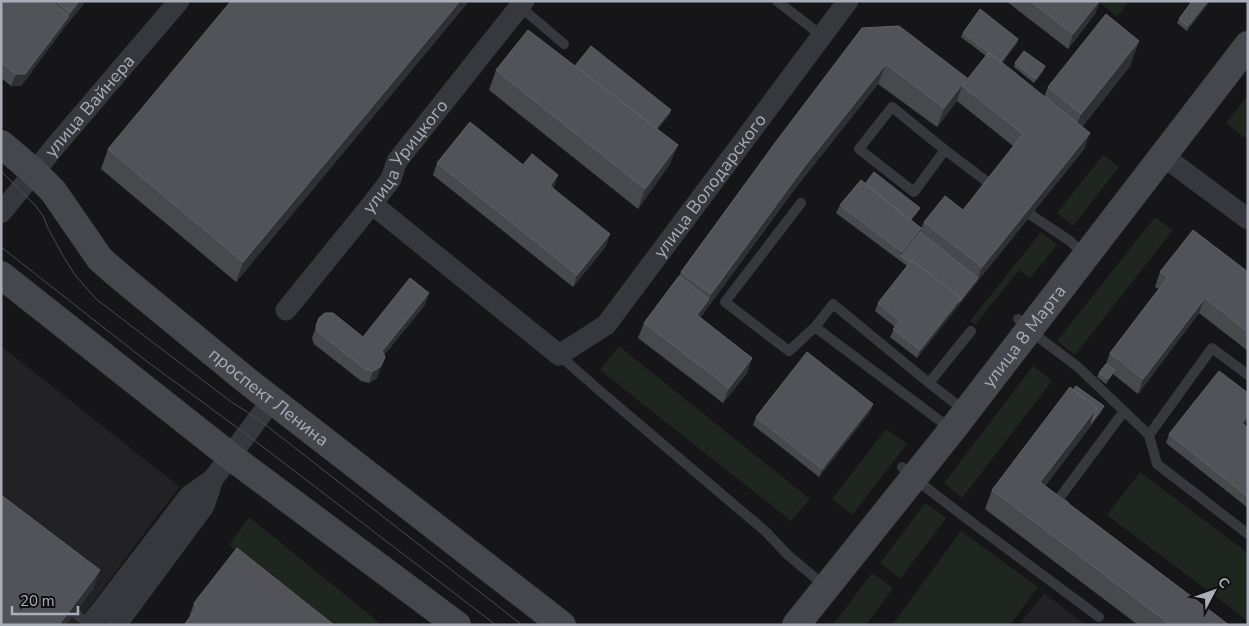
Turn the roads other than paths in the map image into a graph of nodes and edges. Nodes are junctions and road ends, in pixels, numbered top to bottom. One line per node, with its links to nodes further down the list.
1 (179, 1): 11 (street, улица Вайнера)
2 (777, 1): 5 (lane)
3 (848, 1): 5 (street, улица Володарского)
4 (519, 3): 6 (lane); 13 (street, улица Урицкого)
5 (822, 36): 24 (street, улица Володарского)
6 (564, 44)
7 (1248, 45): 10 (main road, улица 8 Марта)
8 (1, 144): 11 (main road, проспект Ленина)
9 (945, 150): 9 (lane); 12 (lane)
10 (1163, 156): 17 (street); 18 (main road, улица 8 Марта)
11 (34, 172): 15 (street, улица Вайнера); 27 (main road, проспект Ленина)
12 (990, 184)
13 (372, 204): 20 (street, улица Урицкого); 24 (street)
14 (801, 204): 22 (lane)
15 (1, 213)
16 (1031, 215): 18 (lane)
17 (1248, 219)
18 (1086, 257): 21 (main road, улица 8 Марта)
19 (1, 275): 31 (main road)
20 (286, 310)
21 (1023, 324): 28 (lane); 29 (main road, улица 8 Марта)
22 (815, 327): 26 (lane); 29 (lane)
23 (971, 331): 26 (lane)
24 (559, 355): 36 (lane)
25 (1248, 375): 30 (lane)
26 (929, 383): 29 (lane)
27 (272, 400): 31 (street); 41 (main road, проспект Ленина)
28 (1124, 411): 30 (lane); 34 (lane)
29 (959, 421): 32 (main road, улица 8 Марта)
30 (1149, 435): 35 (lane)
31 (230, 456): 33 (street); 40 (main road)
32 (908, 473): 36 (main road, улица 8 Марта); 37 (lane)
33 (213, 479): 38 (street); 39 (street)
34 (1074, 512)
35 (1248, 534)
36 (826, 588): 42 (main road, улица 8 Марта)
37 (1099, 616)
38 (85, 621)
39 (116, 625)
40 (457, 625)
41 (562, 625)
42 (796, 625)

